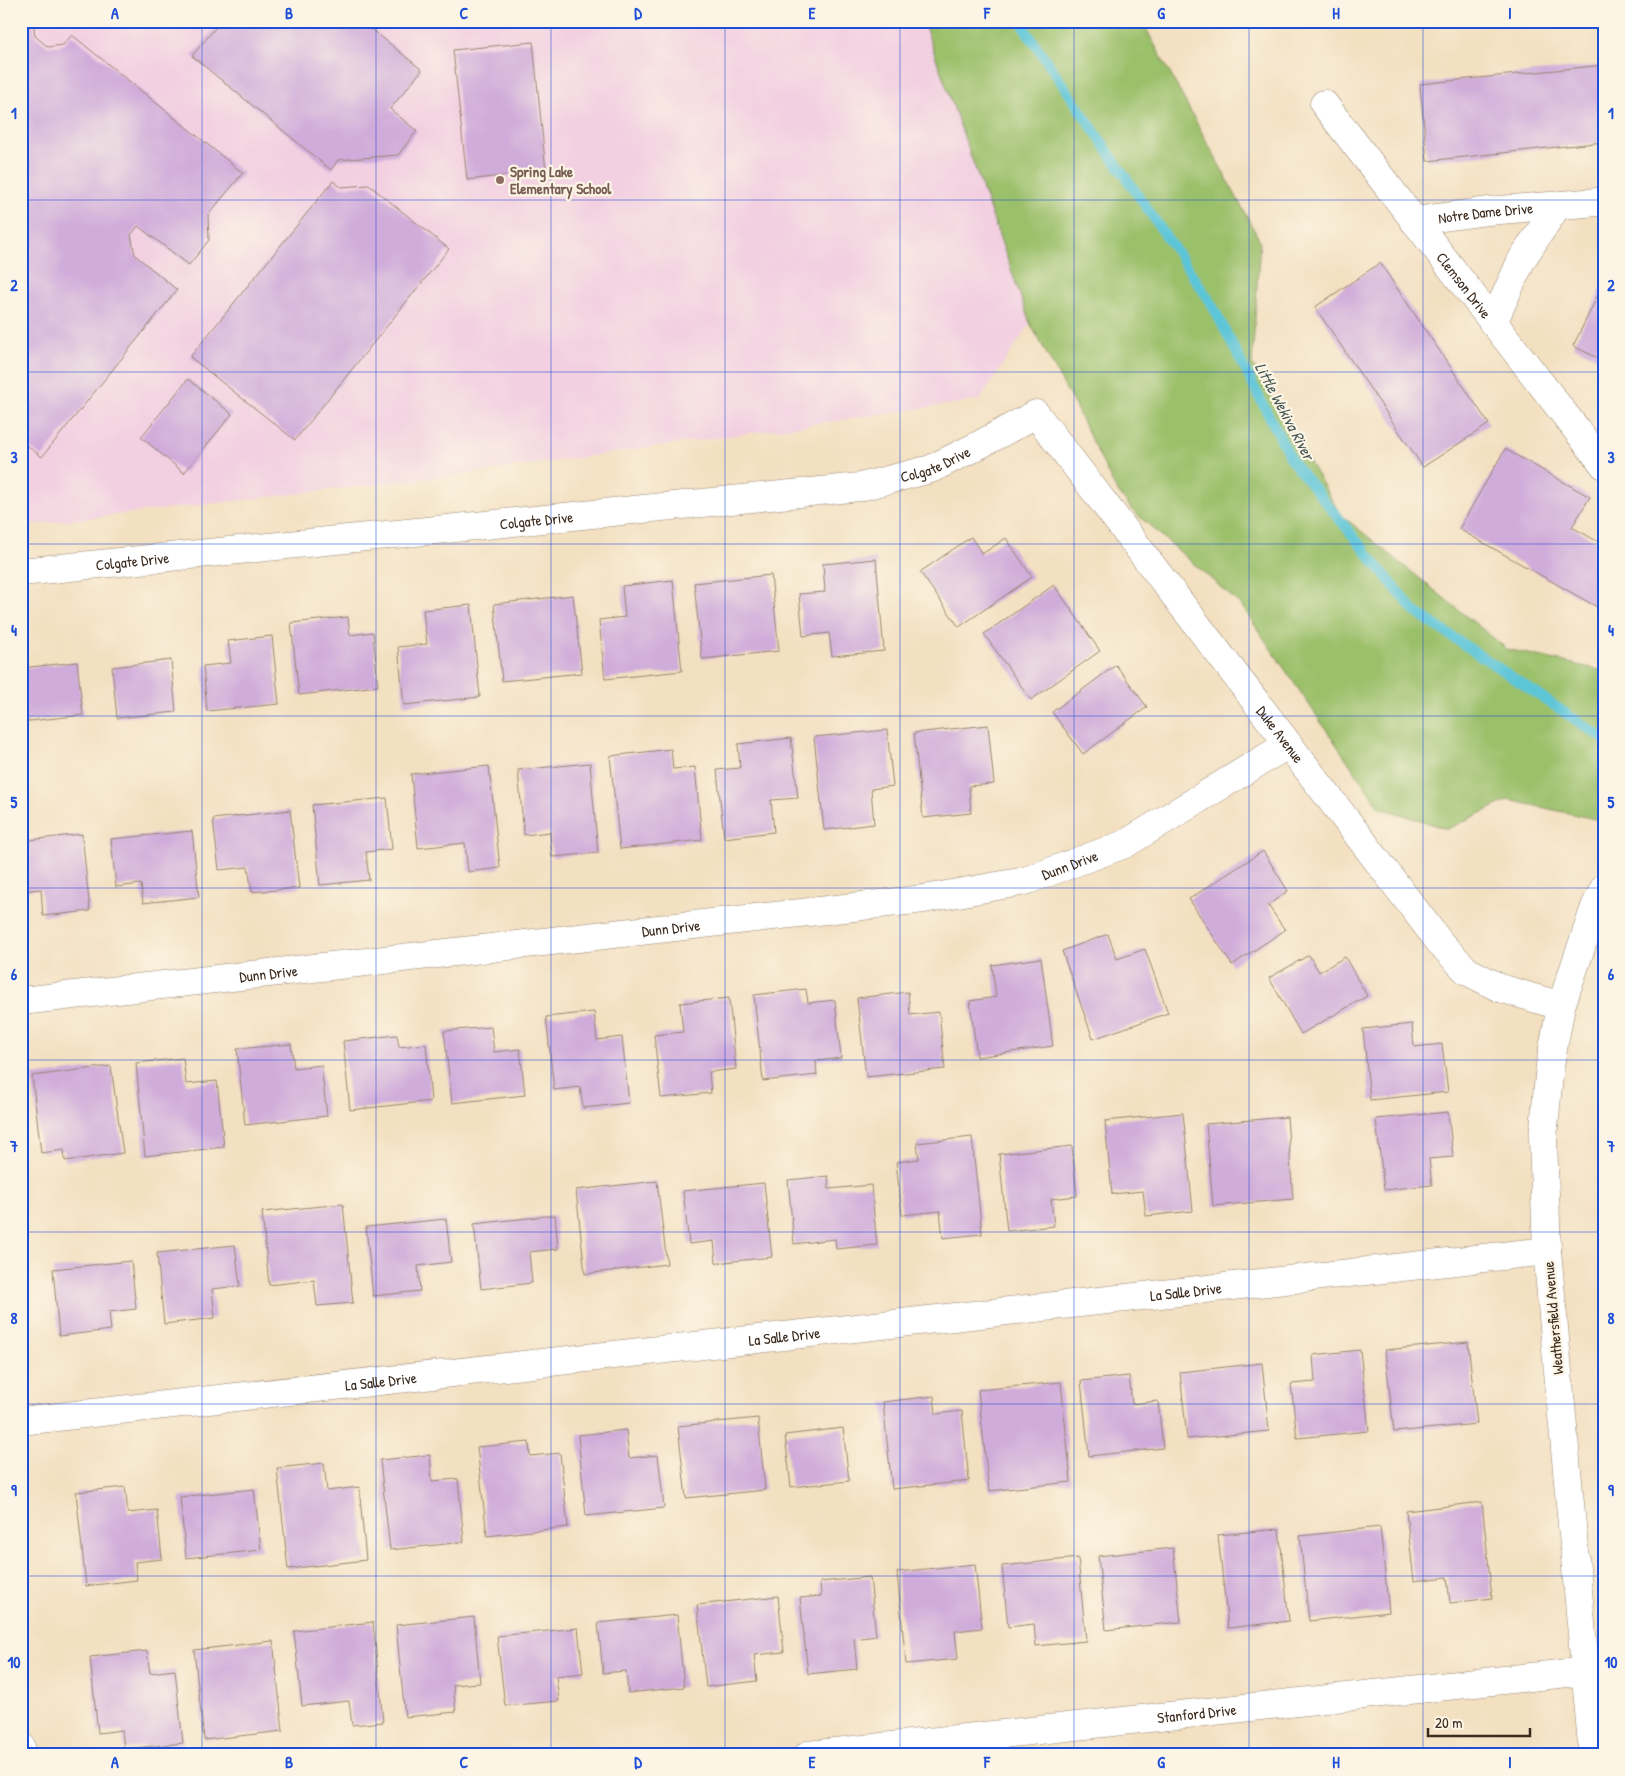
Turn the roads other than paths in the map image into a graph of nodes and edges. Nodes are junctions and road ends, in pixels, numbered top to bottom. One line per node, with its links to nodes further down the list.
1 (1324, 104): 4 (street, Clemson Drive)
2 (1604, 203): 3 (street, Notre Dame Drive)
3 (1557, 206): 4 (street, Notre Dame Drive); 5 (street, Notre Dame Drive)
4 (1414, 220): 5 (street, Clemson Drive)
5 (1493, 322): 7 (street, Clemson Drive)
6 (1036, 414): 8 (street, Colgate Drive); 9 (street, Duke Avenue)
7 (1604, 465)
8 (21, 572)
9 (1287, 745): 11 (street, Dunn Drive); 12 (street, Duke Avenue)
10 (1604, 888): 12 (street, Weathersfield Avenue)
11 (21, 1001)
12 (1561, 1006): 13 (street, Weathersfield Avenue)
13 (1547, 1251): 14 (street, La Salle Drive); 15 (street, Weathersfield Avenue)
14 (21, 1421)
15 (1586, 1671): 18 (street, Stanford Drive); 19 (street, Weathersfield Avenue)
16 (21, 1746): 17 (street)
17 (22, 1755)
18 (808, 1755)
19 (1594, 1755)

